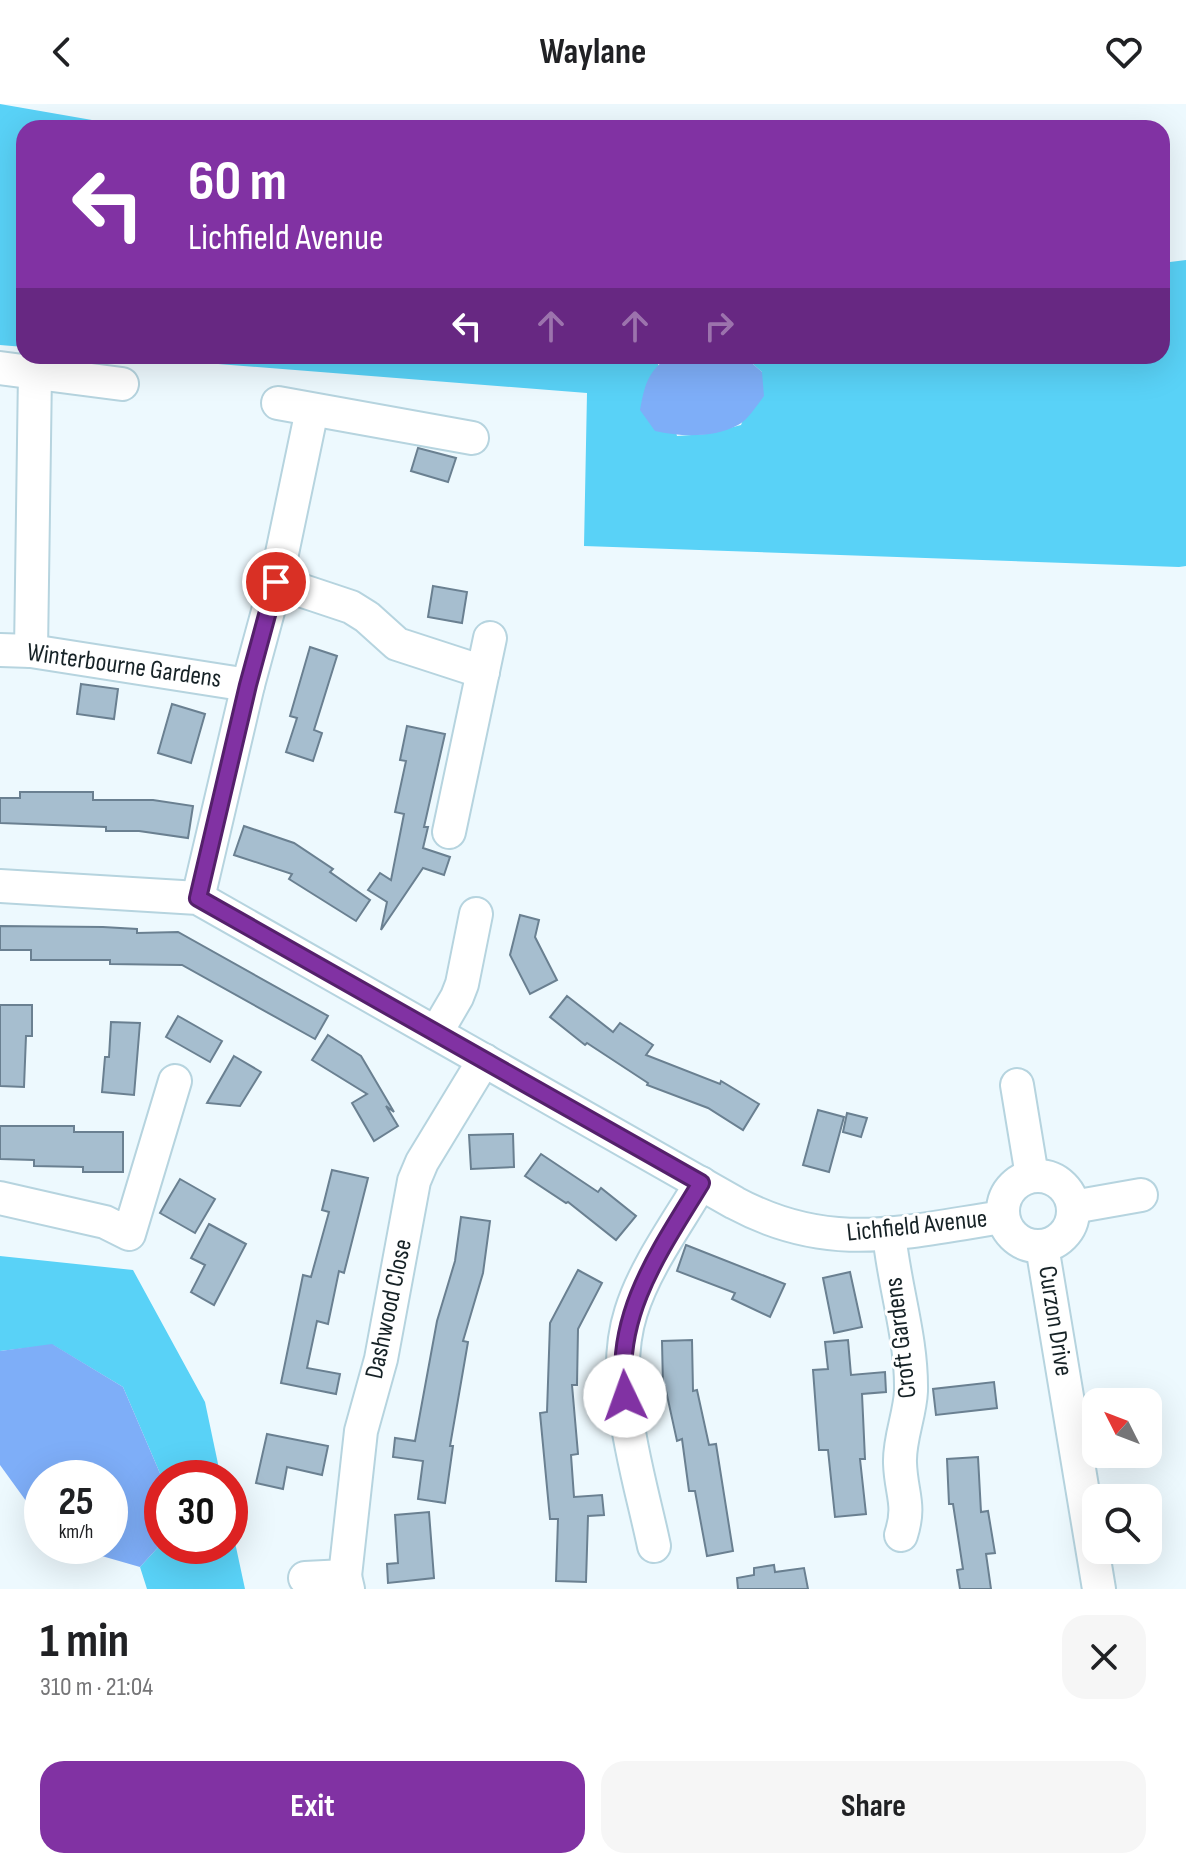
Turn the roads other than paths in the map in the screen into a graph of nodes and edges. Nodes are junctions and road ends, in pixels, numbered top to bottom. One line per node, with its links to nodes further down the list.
1 (0, 368): 2 (street)
2 (35, 372): 3 (street); 9 (street)
3 (122, 384)
4 (278, 403): 5 (street)
5 (312, 410): 6 (street); 7 (street)
6 (472, 438)
7 (276, 582): 10 (street); 11 (street)
8 (490, 638): 10 (street)
9 (15, 650): 11 (street, Winterbourne Gardens)
10 (483, 672): 12 (street)
11 (248, 685): 14 (street)
12 (449, 832)
13 (0, 886): 14 (street)
14 (198, 898): 16 (street, Lichfield Avenue)
15 (476, 914): 16 (street)
16 (436, 1033): 17 (street, Lichfield Avenue)
17 (484, 1060): 21 (street, Lichfield Avenue); 31 (street, Dashwood Close)
18 (175, 1081): 23 (street)
19 (1017, 1085): 20 (street)
20 (1032, 1176): 24 (street); 25 (street)
21 (701, 1183): 26 (street, Lichfield Avenue); 29 (street)
22 (1141, 1195): 24 (street)
23 (0, 1198)
24 (1073, 1207): 27 (street)
25 (1003, 1217): 26 (street, Lichfield Avenue); 27 (street)
26 (889, 1233): 28 (street, Croft Gardens)
27 (1042, 1246): 32 (street, Curzon Drive)
28 (899, 1540)
29 (654, 1551)
30 (305, 1578): 31 (street, Dashwood Close)
31 (346, 1582)
32 (1098, 1588)

